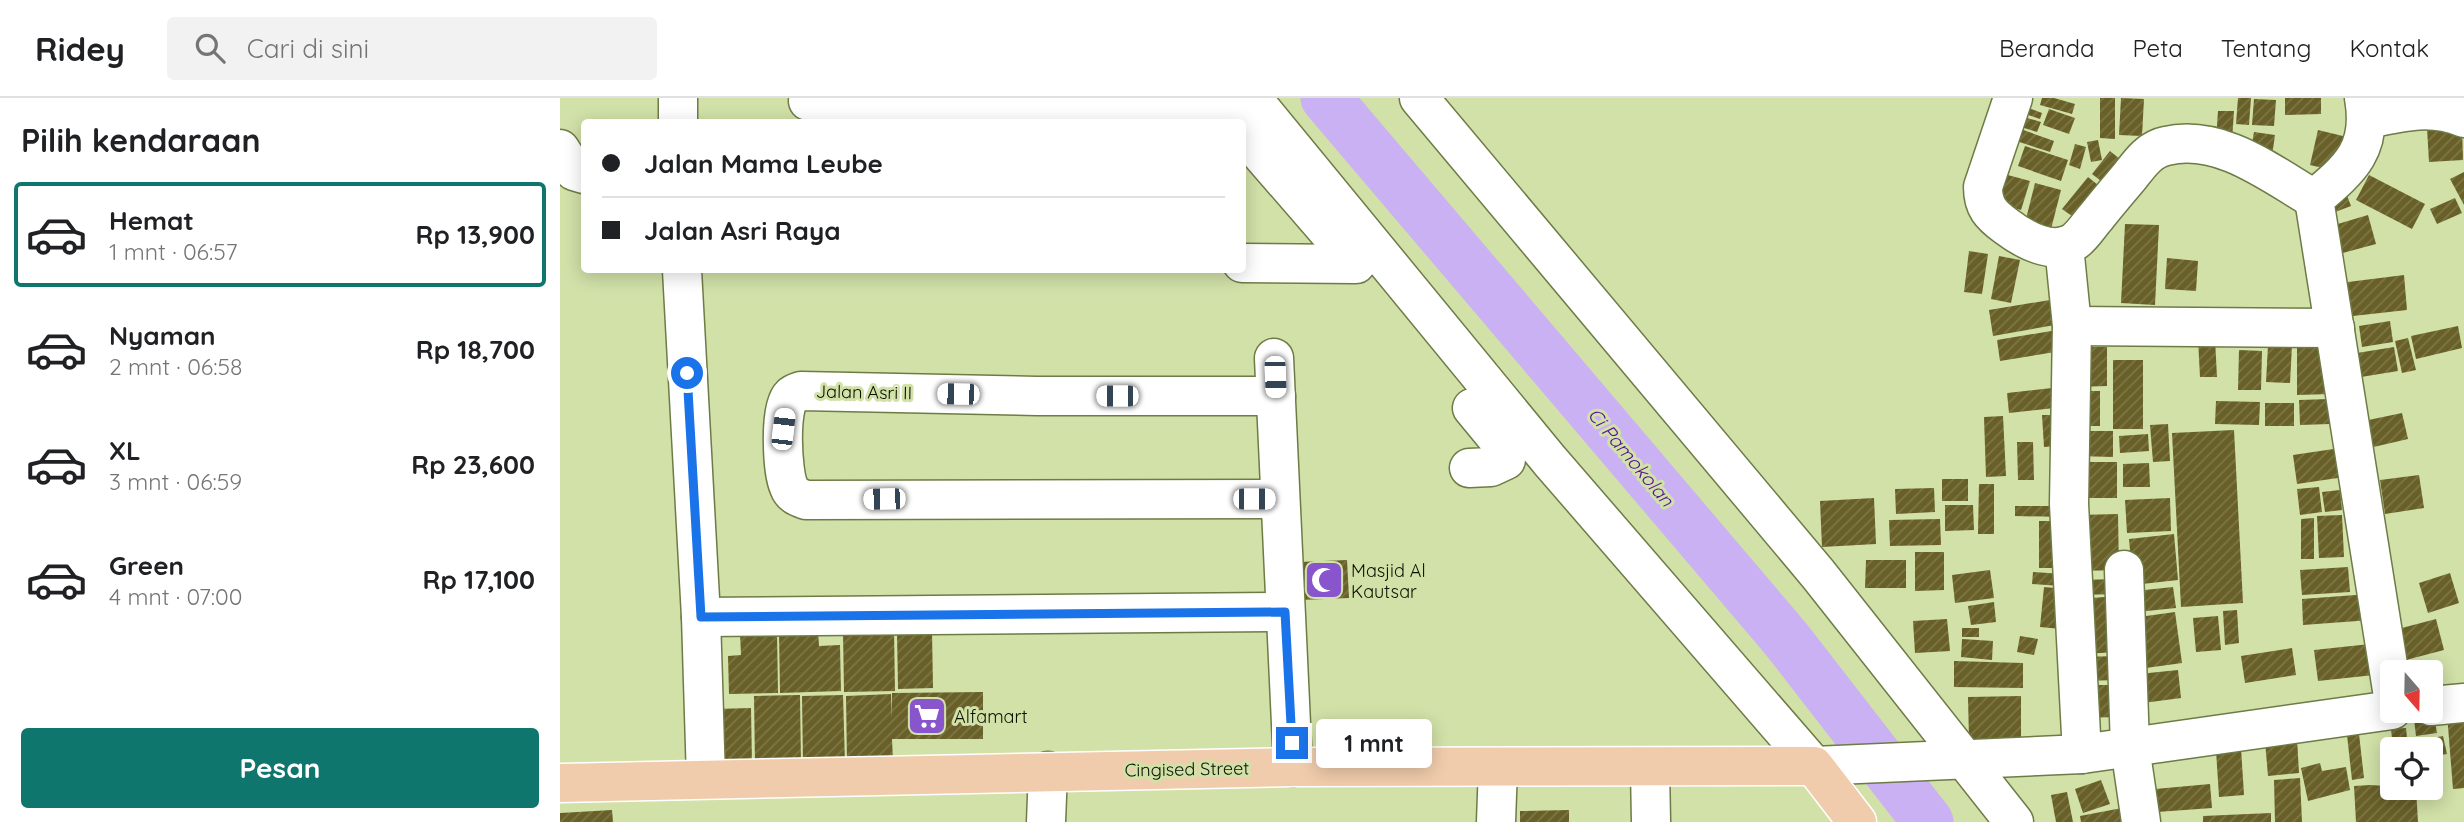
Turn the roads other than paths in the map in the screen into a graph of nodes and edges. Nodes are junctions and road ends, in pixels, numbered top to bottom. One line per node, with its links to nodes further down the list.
1 (678, 98): 9 (street)
2 (1419, 98): 35 (street)
3 (2013, 98): 14 (street)
4 (808, 101): 7 (street)
5 (2366, 109): 8 (street); 13 (street)
6 (1234, 112): 7 (street)
7 (891, 115)
8 (2464, 118)
9 (678, 119)
10 (1246, 125): 15 (street)
11 (560, 149): 12 (street)
12 (581, 173)
13 (2314, 199): 14 (street); 20 (street)
14 (2064, 246): 19 (street)
15 (1364, 254): 16 (street); 18 (street)
16 (1246, 263)
17 (682, 273): 27 (street)
18 (1390, 284): 23 (street); 36 (street)
19 (2071, 326): 20 (street); 33 (street)
20 (2335, 328): 28 (street)
21 (1275, 358): 22 (street)
22 (1276, 396): 24 (street); 24 (street, Jalan Asri II)
23 (1469, 468)
24 (1280, 499): 26 (street)
25 (2124, 570): 32 (street)
26 (1285, 612): 27 (street); 34 (street)
27 (701, 617): 40 (street)
28 (2387, 660)
29 (2464, 703): 30 (street)
30 (2443, 705)
31 (2380, 712): 32 (street)
32 (2130, 747): 33 (street); 47 (street)
33 (2082, 754): 35 (street)
34 (1293, 755): 37 (main road, Cingised Street); 39 (main road, Cingised Street)
35 (1963, 758): 36 (street); 46 (street)
36 (1824, 765): 38 (main road, Cingised Street); 45 (main road)
37 (1498, 767): 38 (main road, Cingised Street); 43 (street)
38 (1650, 768): 44 (street)
39 (1048, 771): 40 (main road, Cingised Street); 42 (street)
40 (706, 779): 41 (main road, Cingised Street)
41 (560, 783)
42 (1046, 822)
43 (1496, 822)
44 (1651, 822)
45 (1857, 822)
46 (2014, 822)
47 (2141, 822)

